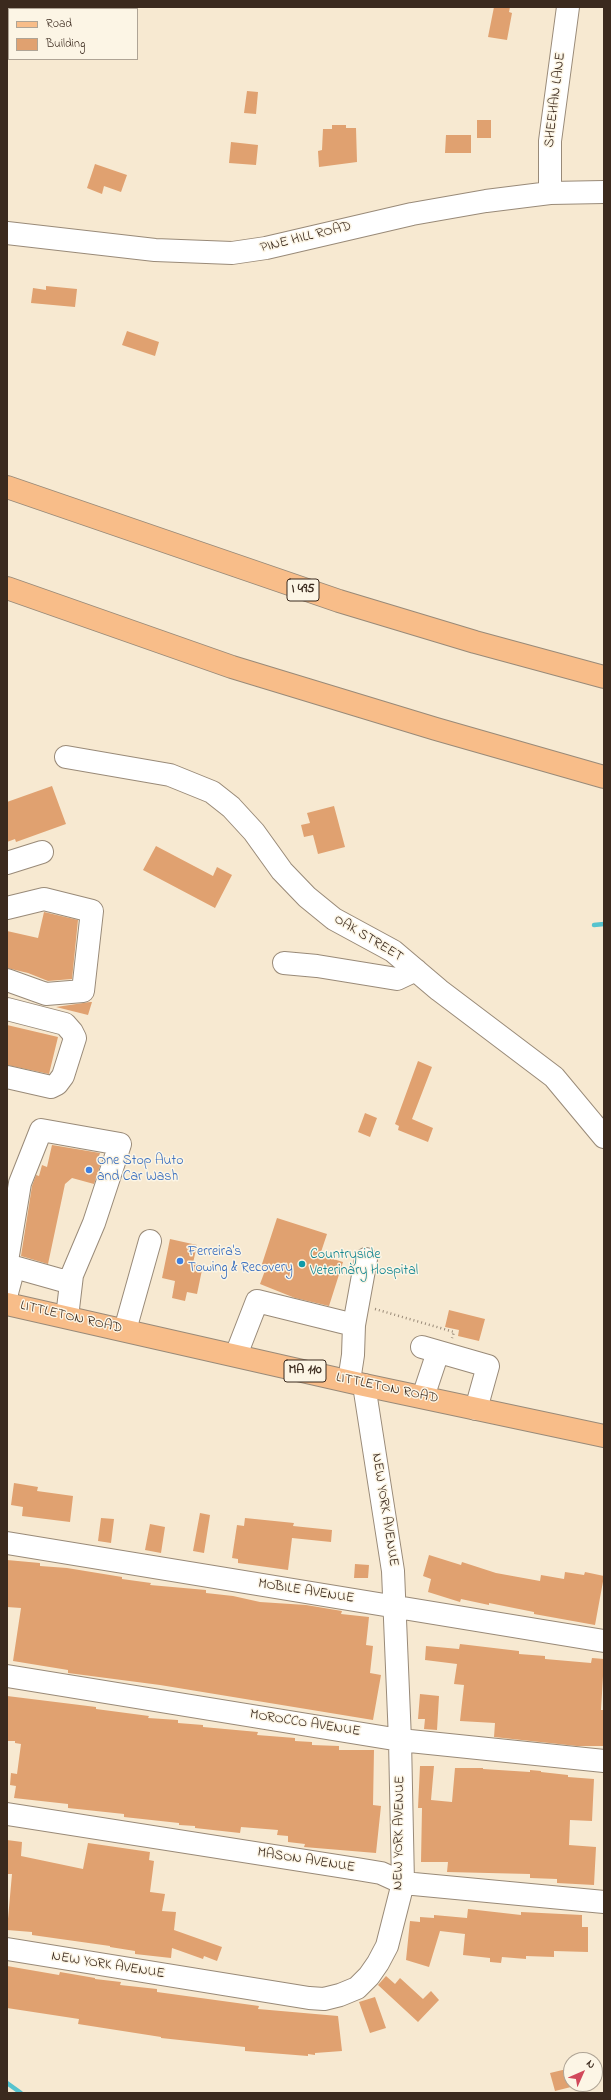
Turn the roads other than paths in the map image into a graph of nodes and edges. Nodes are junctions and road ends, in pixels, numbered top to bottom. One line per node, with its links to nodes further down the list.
1 (568, 7): 3 (street, SHEEHAN LANE)
2 (604, 192): 3 (street, PINE HILL ROAD)
3 (550, 193): 4 (street, PINE HILL ROAD)
4 (7, 233)
5 (7, 487): 7 (main road, I 495)
6 (7, 588): 9 (main road)
7 (604, 678)
8 (66, 757): 14 (street, OAK STREET)
9 (604, 777)
10 (42, 852): 11 (street)
11 (7, 863)
12 (7, 908): 15 (street)
13 (284, 963): 14 (street)
14 (416, 970): 18 (street, OAK STREET)
15 (7, 980)
16 (7, 1009): 17 (street)
17 (7, 1077)
18 (604, 1137)
19 (150, 1241): 29 (street)
20 (366, 1259): 28 (street, NEW YORK AVENUE)
21 (7, 1261): 24 (street)
22 (7, 1265): 24 (street)
23 (7, 1273): 25 (street)
24 (71, 1282): 27 (street)
25 (7, 1293)
26 (7, 1304): 27 (main road, LITTLETON ROAD / MA 110)
27 (67, 1317): 29 (main road, LITTLETON ROAD / MA 110)
28 (354, 1325): 30 (street); 31 (street, NEW YORK AVENUE)
29 (125, 1330): 30 (main road, LITTLETON ROAD / MA 110)
30 (236, 1355): 31 (main road, LITTLETON ROAD / MA 110)
31 (356, 1383): 32 (main road, LITTLETON ROAD / MA 110); 36 (street, NEW YORK AVENUE)
32 (423, 1397): 33 (main road, LITTLETON ROAD / MA 110); 33 (street)
33 (476, 1409): 34 (main road, LITTLETON ROAD / MA 110)
34 (604, 1436)
35 (7, 1543): 36 (street, MOBILE AVENUE)
36 (396, 1606): 37 (street, MOBILE AVENUE); 39 (street, NEW YORK AVENUE)
37 (604, 1641)
38 (7, 1676): 39 (street, MOROCCO AVENUE)
39 (400, 1740): 40 (street, MOROCCO AVENUE); 42 (street, NEW YORK AVENUE)
40 (604, 1761)
41 (7, 1814): 42 (street, MASON AVENUE)
42 (403, 1883): 43 (street, MASON AVENUE); 44 (street, NEW YORK AVENUE)
43 (604, 1902)
44 (7, 1949)

